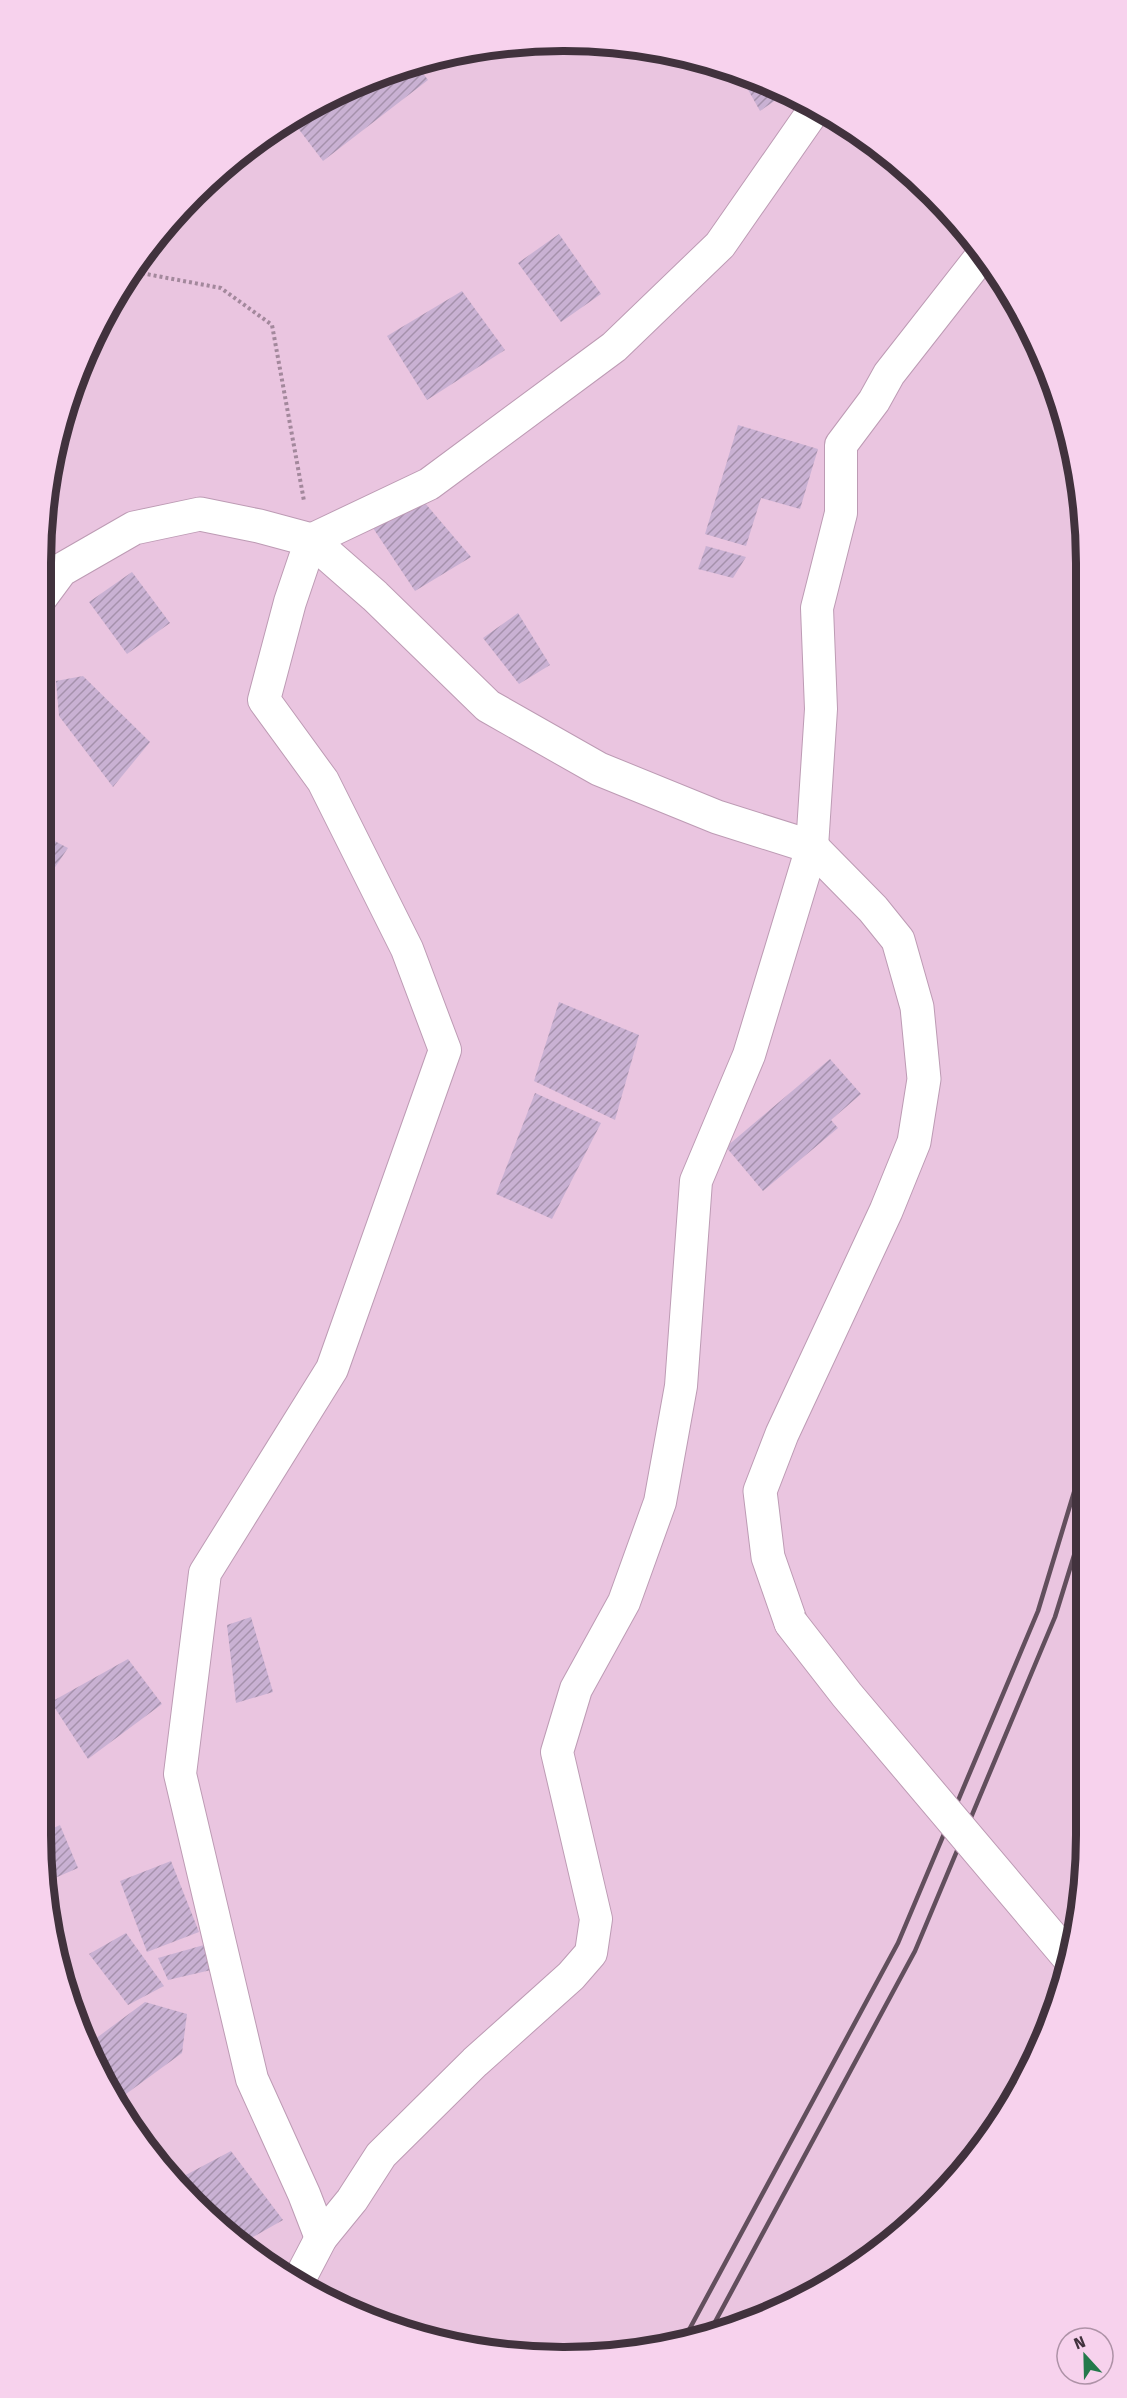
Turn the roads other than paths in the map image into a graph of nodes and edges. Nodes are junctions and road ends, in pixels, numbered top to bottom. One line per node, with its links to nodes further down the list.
1 (811, 115): 3 (street)
2 (977, 262): 5 (street)
3 (310, 540): 4 (street); 5 (street); 7 (street)
4 (51, 583)
5 (812, 848): 6 (street, bridge); 7 (street)
6 (1063, 1950)
7 (321, 2238): 8 (street)
8 (302, 2275)

